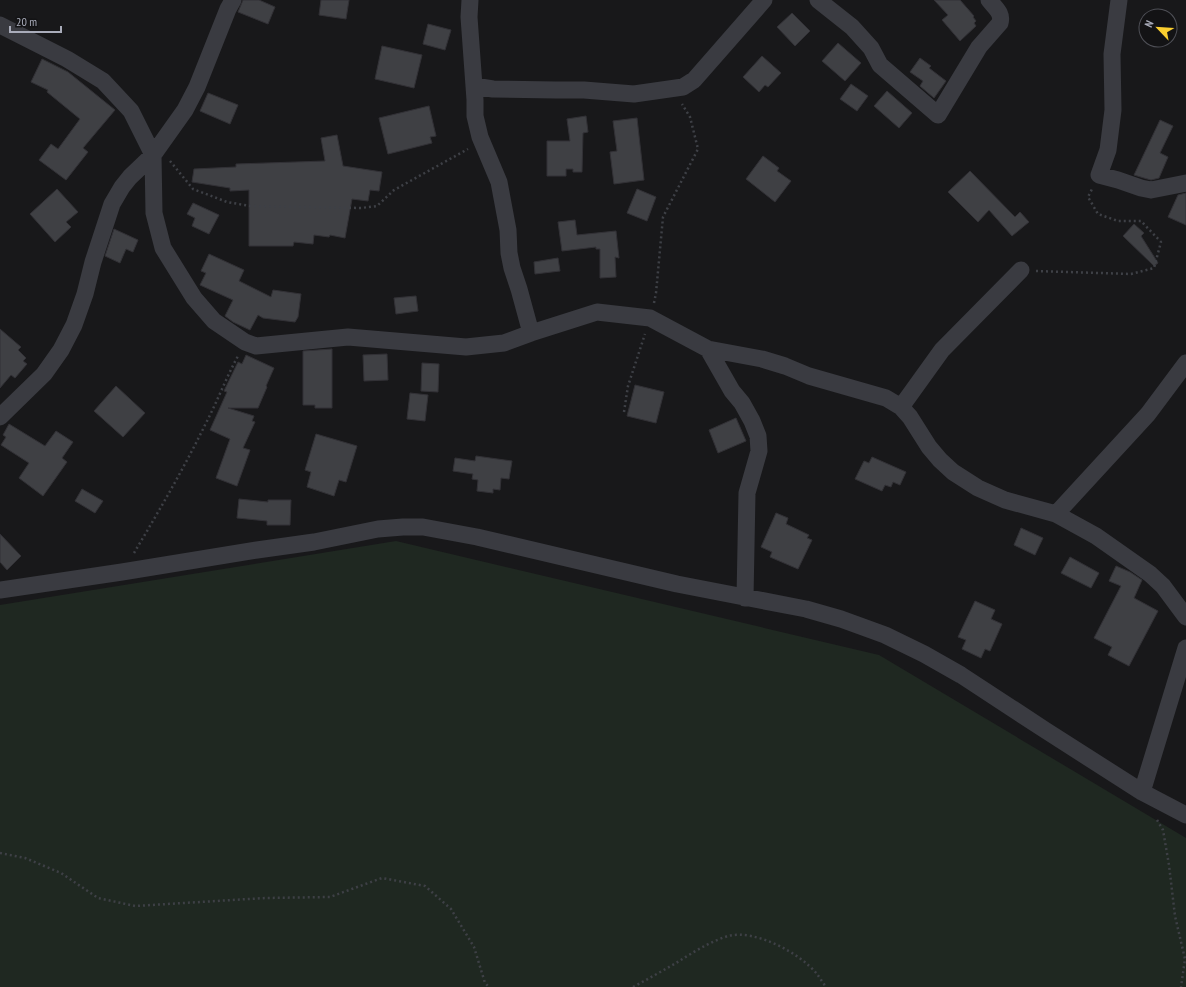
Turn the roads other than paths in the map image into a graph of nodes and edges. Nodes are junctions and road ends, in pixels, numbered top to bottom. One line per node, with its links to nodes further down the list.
1 (232, 0): 9 (street)
2 (470, 0): 8 (street)
3 (764, 0): 8 (street)
4 (818, 0): 5 (street)
5 (989, 0)
6 (1119, 0): 10 (street)
7 (0, 25): 9 (street)
8 (474, 86): 12 (street)
9 (156, 151): 12 (street); 16 (street)
10 (1186, 183)
11 (1021, 270): 15 (street)
12 (531, 333): 13 (street)
13 (708, 349): 15 (street); 19 (street)
14 (1186, 363): 17 (street)
15 (901, 407): 17 (street)
16 (0, 417)
17 (1056, 514): 20 (street)
18 (0, 590): 19 (street)
19 (745, 598): 22 (street)
20 (1186, 617)
21 (1186, 648): 22 (street)
22 (1142, 792): 23 (street)
23 (1186, 815)

